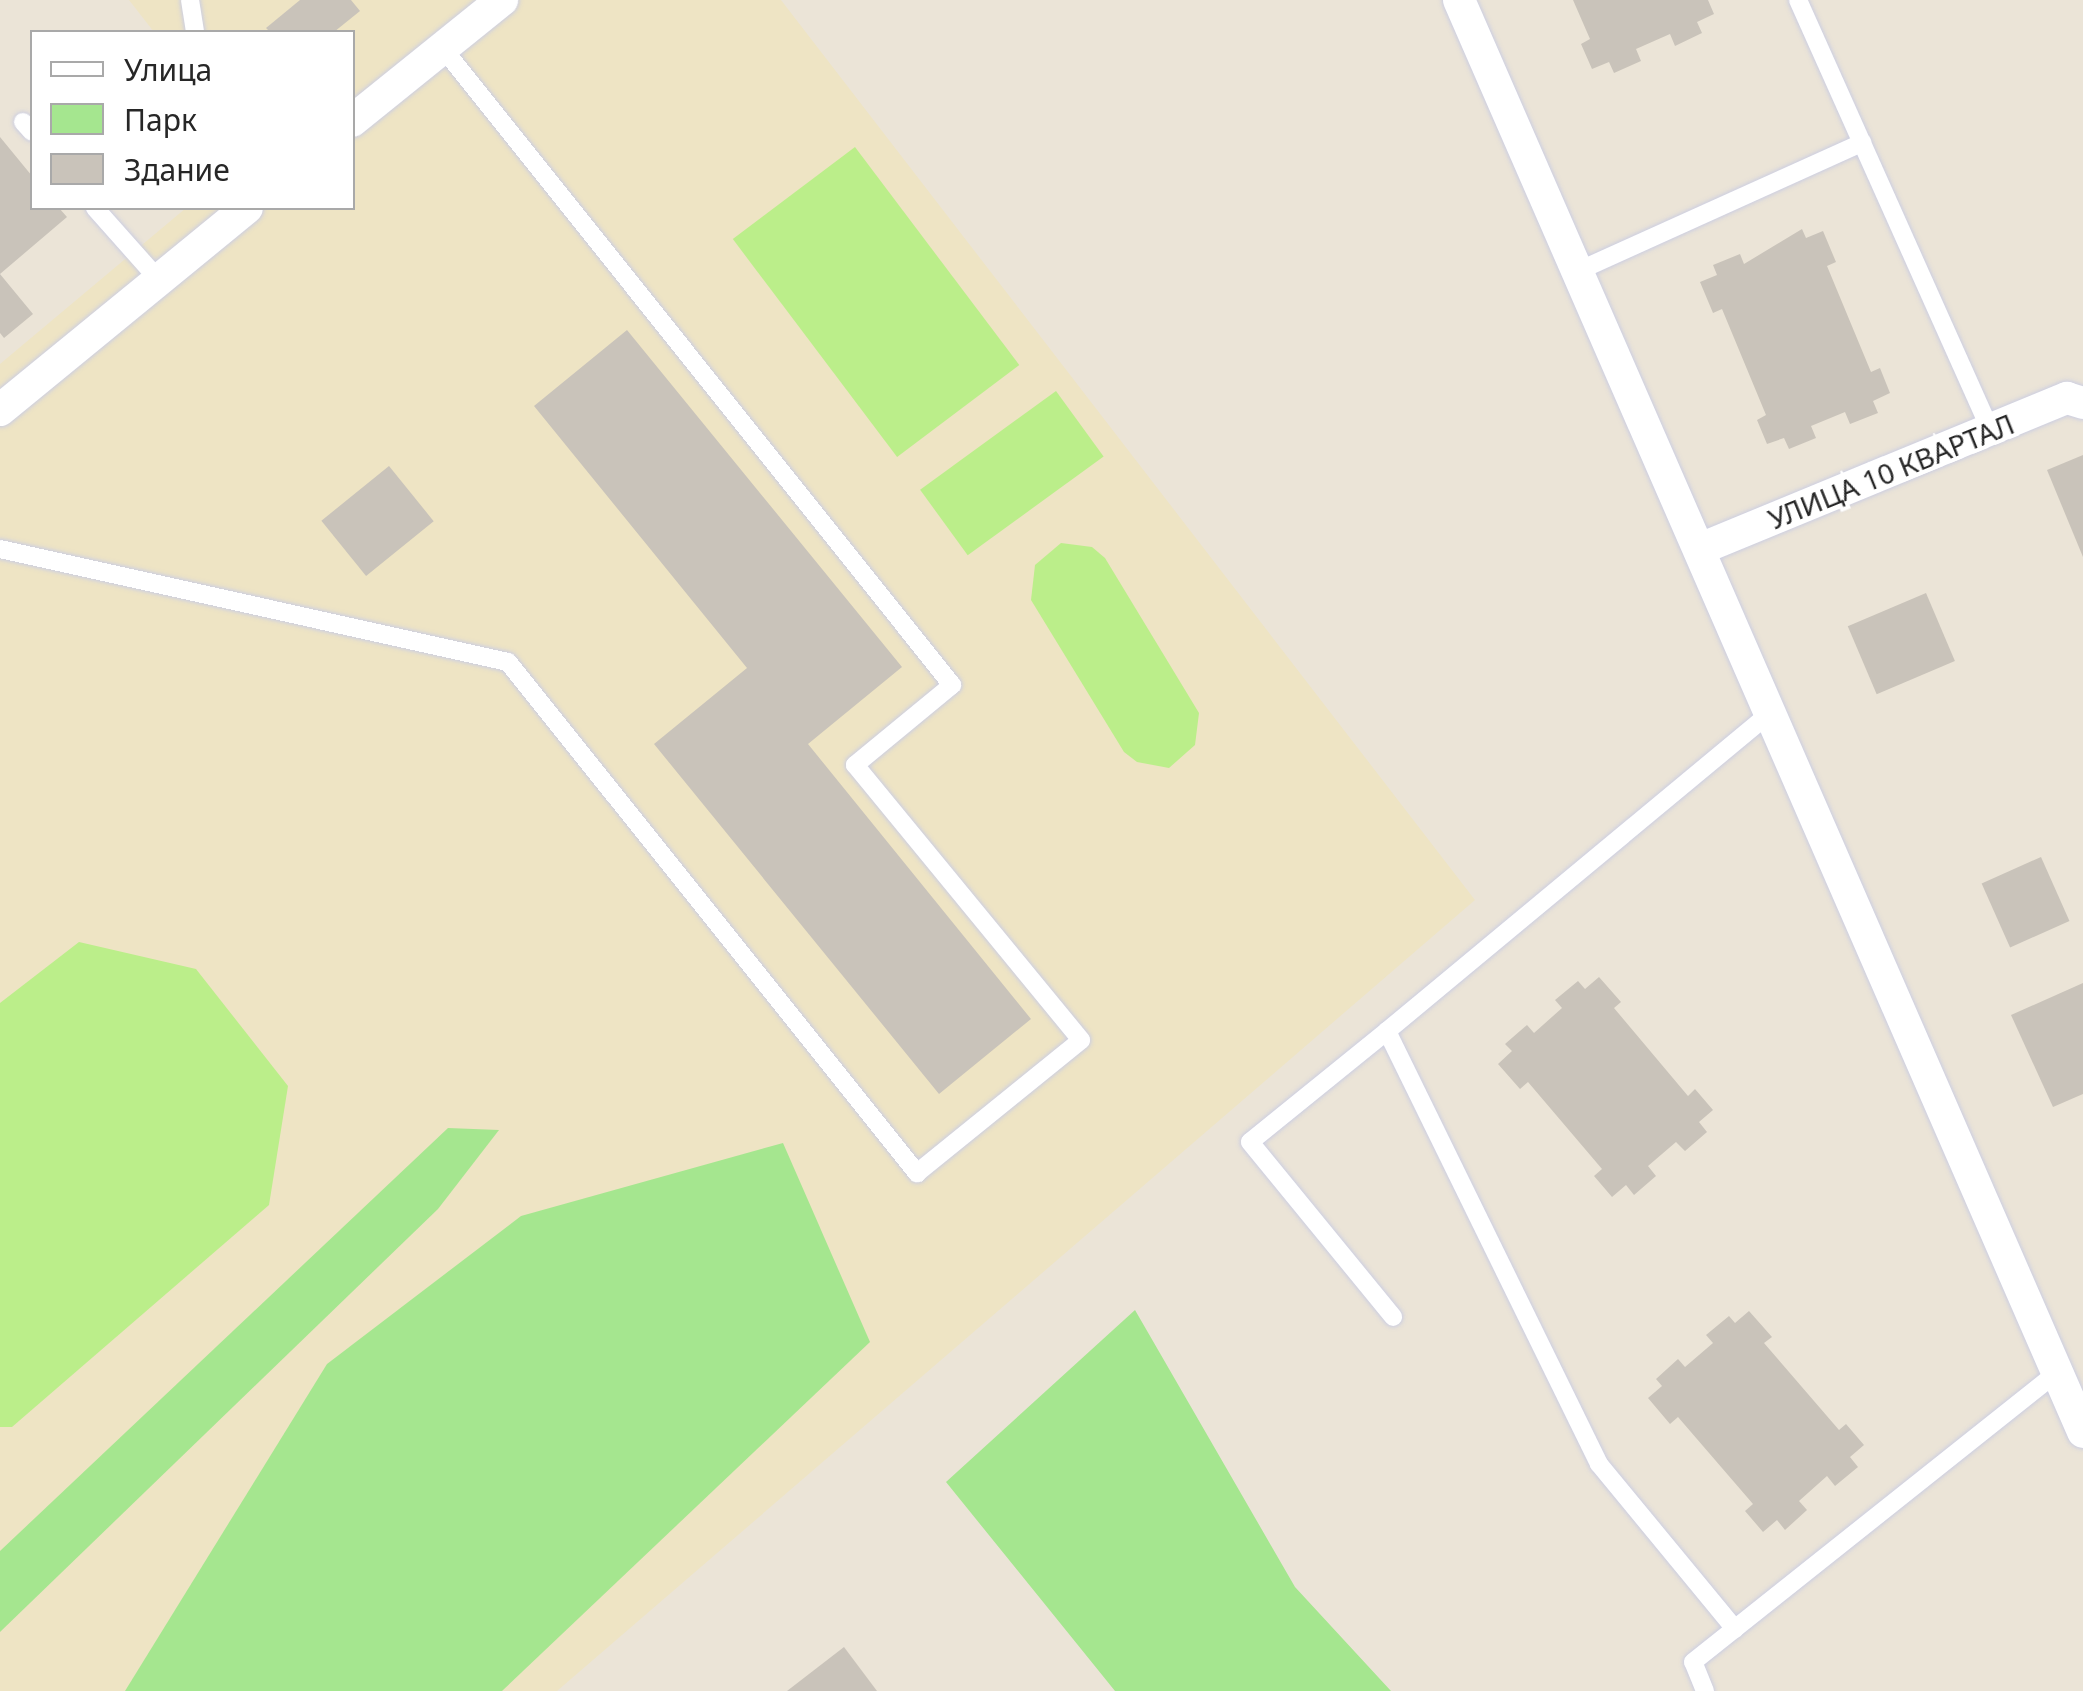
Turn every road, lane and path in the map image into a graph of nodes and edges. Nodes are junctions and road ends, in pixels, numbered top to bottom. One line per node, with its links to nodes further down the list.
1 (190, 0): 5 (lane)
2 (1458, 0): 11 (street)
3 (1798, 0): 8 (lane)
4 (484, 5): 6 (street)
5 (195, 30)
6 (442, 47): 7 (street); 16 (lane)
7 (355, 118)
8 (1862, 143): 11 (lane); 15 (lane)
9 (97, 210): 12 (lane)
10 (230, 214): 12 (street)
11 (1578, 271): 17 (street)
12 (159, 280): 14 (street)
13 (2083, 402): 15 (street, УЛИЦА 10 КВАРТАЛ)
14 (0, 410)
15 (1990, 430): 17 (street, УЛИЦА 10 КВАРТАЛ)
16 (0, 549)
17 (1700, 549): 18 (street)
18 (1770, 713): 19 (lane); 21 (street)
19 (1387, 1031): 20 (lane); 23 (lane)
20 (1394, 1317)
21 (2057, 1372): 22 (street); 23 (lane)
22 (2083, 1432)
23 (1735, 1629): 24 (lane)
24 (1705, 1691)

